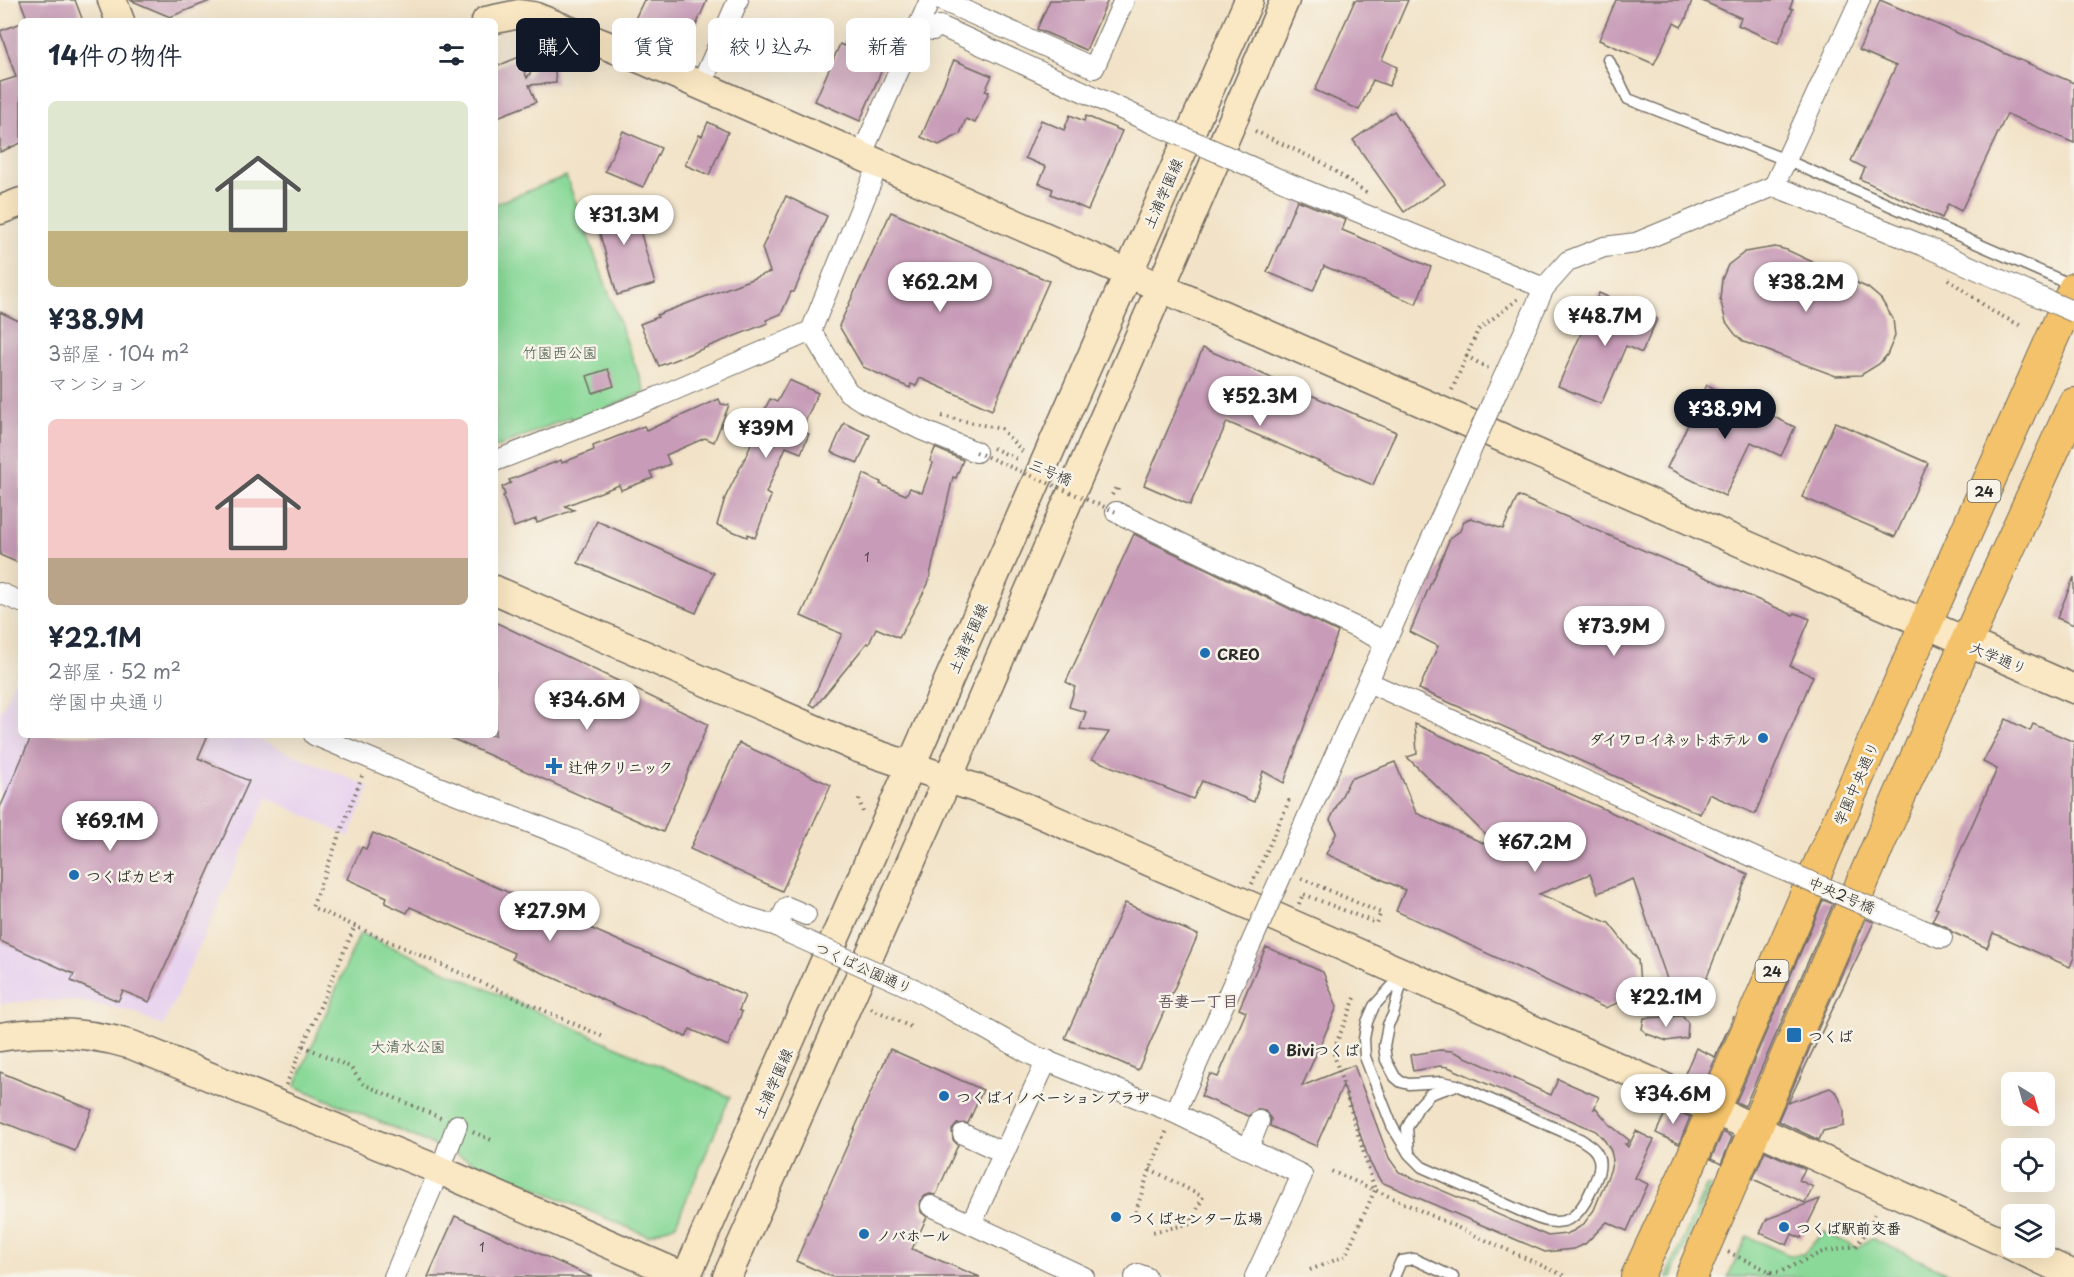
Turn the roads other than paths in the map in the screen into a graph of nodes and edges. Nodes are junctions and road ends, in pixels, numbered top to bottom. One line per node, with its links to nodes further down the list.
1 (112, 0): 10 (street)
2 (738, 0): 16 (street)
3 (930, 0): 12 (street)
4 (941, 0): 5 (street)
5 (1124, 0)
6 (1249, 0): 22 (street, 土浦学園線)
7 (1285, 0): 24 (street)
8 (1860, 0): 17 (street)
9 (522, 7): 11 (street); 16 (street, 大学通り)
10 (119, 18)
11 (494, 18)
12 (922, 18)
13 (930, 29): 23 (street, bridge)
14 (1608, 59): 17 (lane)
15 (901, 72): 18 (street)
16 (701, 85): 18 (street, 大学通り)
17 (1786, 160): 19 (street); 25 (lane)
18 (866, 168): 22 (street, 大学通り); 27 (street)
19 (1774, 186): 23 (street); 26 (street, bridge)
20 (18, 203): 21 (street)
21 (0, 210)
22 (1127, 272): 24 (street, 大学通り); 41 (street, 土浦学園線)
23 (1540, 286): 36 (street, bridge)
24 (1160, 287): 35 (street, 大学通り); 42 (street)
25 (2074, 288): 35 (main road, 学園中央通り / 24)
26 (2074, 312)
27 (811, 331): 29 (street); 30 (street)
28 (2074, 404): 37 (main road)
29 (976, 452)
30 (498, 460)
31 (1116, 512): 36 (street)
32 (498, 591): 41 (street)
33 (0, 593): 34 (street)
34 (18, 601)
35 (1924, 625): 37 (street, 大学通り); 50 (main road, 学園中央通り / 24)
36 (1386, 642): 38 (street)
37 (1966, 643): 39 (street, 大学通り); 54 (main road)
38 (1368, 682): 45 (street, 中央2号橋, bridge); 51 (street, bridge)
39 (2074, 689)
40 (325, 738): 44 (street, つくば公園通り)
41 (912, 766): 42 (street); 67 (street, 土浦学園線)
42 (948, 778): 46 (street); 68 (street)
43 (806, 915): 44 (street)
44 (783, 930): 48 (street, つくば公園通り, bridge)
45 (1942, 938)
46 (1404, 973): 49 (lane); 50 (street); 59 (lane)
47 (0, 1037): 67 (street)
48 (1047, 1060): 51 (street, つくば公園通り); 57 (street)
49 (1456, 1085): 59 (lane); 59 (lane)
50 (1713, 1109): 54 (street); 75 (main road, 学園中央通り / 24)
51 (1175, 1113): 56 (street, つくば公園通り)
52 (1259, 1121): 56 (street)
53 (457, 1125): 58 (street)
54 (1756, 1129): 63 (street); 76 (main road)
55 (963, 1134): 57 (street)
56 (1248, 1149): 72 (street, つくば公園通り)
57 (1004, 1153): 62 (street)
58 (446, 1154)
59 (1409, 1154)
60 (433, 1185): 66 (street)
61 (931, 1206): 62 (street)
62 (971, 1224): 69 (street)
63 (2001, 1241)
64 (2037, 1258): 65 (street)
65 (2074, 1275)
66 (394, 1277)
67 (686, 1277)
68 (727, 1277)
69 (1084, 1277)
70 (1135, 1277): 71 (street)
71 (1146, 1277)
72 (1255, 1277)
73 (1394, 1277): 74 (lane)
74 (1453, 1277)
75 (1637, 1277)
76 (1691, 1277)

